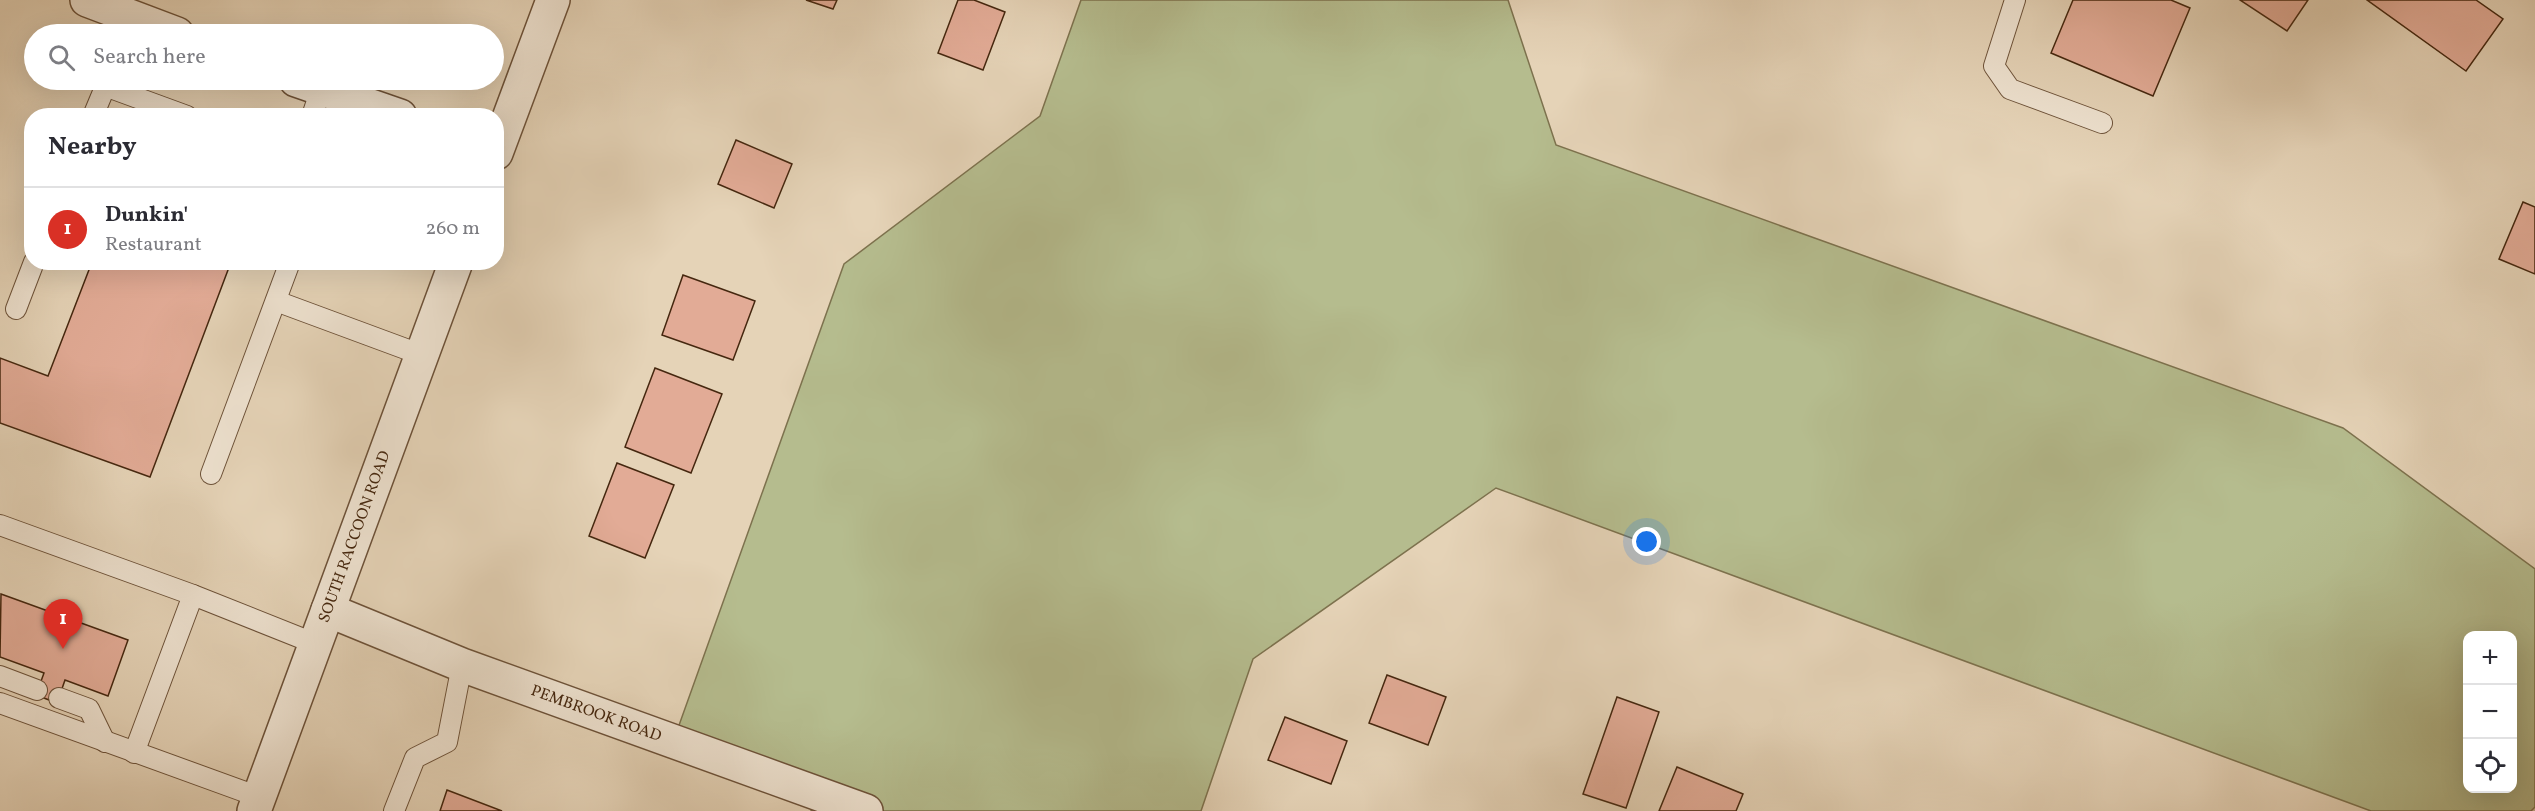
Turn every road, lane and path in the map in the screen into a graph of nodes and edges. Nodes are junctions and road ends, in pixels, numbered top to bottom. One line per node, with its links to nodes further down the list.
1 (87, 0): 4 (street)
2 (553, 0): 12 (street)
3 (2014, 0): 11 (lane)
4 (126, 24)
5 (103, 90): 8 (lane)
6 (123, 90): 9 (lane)
7 (310, 95): 10 (street)
8 (96, 108)
9 (167, 108)
10 (366, 108)
11 (2102, 123)
12 (504, 131)
13 (31, 270): 17 (lane)
14 (287, 270): 16 (lane)
15 (453, 270): 18 (street, SOUTH RACCOON ROAD)
16 (276, 301): 18 (lane); 19 (lane)
17 (16, 309)
18 (422, 355): 22 (street, SOUTH RACCOON ROAD)
19 (211, 474)
20 (0, 525): 21 (lane)
21 (193, 596): 23 (lane); 30 (lane)
22 (328, 610): 23 (street, SOUTH RACCOON ROAD); 24 (street, PEMBROOK ROAD)
23 (316, 644): 31 (street, SOUTH RACCOON ROAD)
24 (462, 665): 32 (lane); 33 (street, PEMBROOK ROAD)
25 (0, 676): 26 (lane)
26 (38, 690)
27 (59, 698): 29 (lane)
28 (0, 703): 29 (lane)
29 (105, 742): 30 (lane)
30 (135, 753): 31 (lane)
31 (257, 804)
32 (394, 811)
33 (866, 811)

